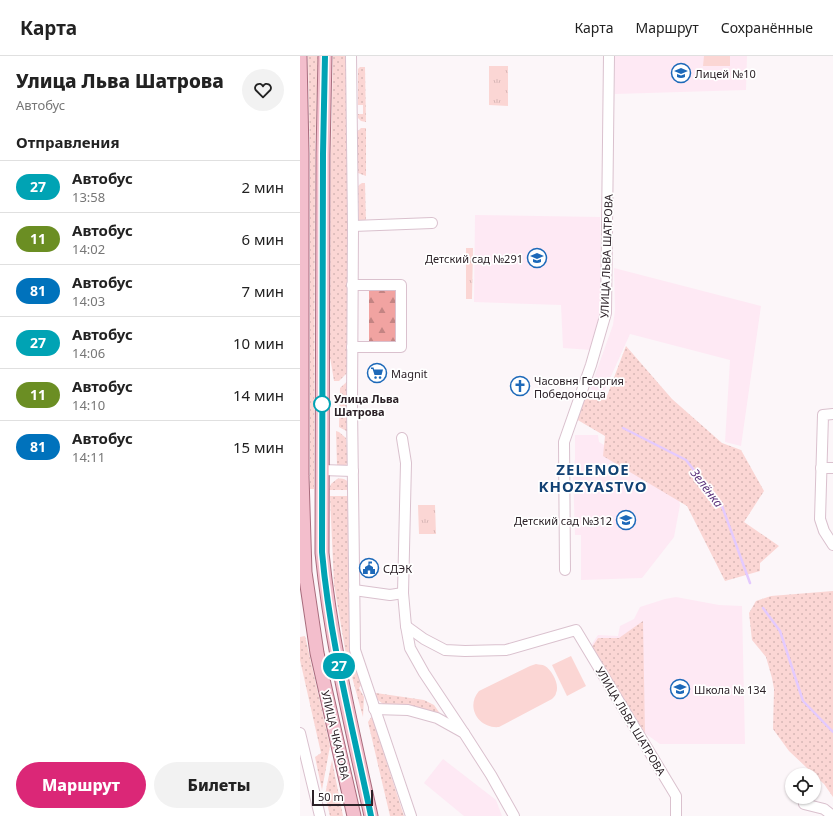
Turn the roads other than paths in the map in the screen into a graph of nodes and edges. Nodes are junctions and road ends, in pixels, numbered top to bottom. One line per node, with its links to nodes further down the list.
1 (300, 56): 15 (main road, УЛИЦА ЧКАЛОВА)
2 (325, 56): 13 (main road, УЛИЦА ЧКАЛОВА)
3 (351, 56): 6 (street)
4 (609, 56): 17 (street, УЛИЦА ЛЬВА ШАТРОВА)
5 (432, 223): 6 (street)
6 (353, 226): 7 (street)
7 (352, 285): 8 (street); 8 (street)
8 (352, 347): 14 (street)
9 (833, 414): 11 (street)
10 (402, 438): 19 (street)
11 (821, 468): 12 (street); 16 (street)
12 (833, 468)
13 (322, 470): 14 (street); 27 (main road, УЛИЦА ЧКАЛОВА)
14 (353, 471): 18 (street)
15 (301, 476): 26 (main road, УЛИЦА ЧКАЛОВА)
16 (833, 545)
17 (565, 570)
18 (354, 590): 19 (street); 21 (street)
19 (403, 594): 20 (street)
20 (406, 626): 23 (street); 30 (street, УЛИЦА ЛЬВА ШАТРОВА)
21 (374, 709): 23 (street); 28 (street)
22 (300, 733): 25 (street)
23 (464, 733): 29 (street)
24 (804, 804): 31 (street)
25 (320, 816)
26 (354, 816)
27 (371, 816)
28 (411, 816)
29 (514, 816)
30 (676, 816)
31 (833, 816)

